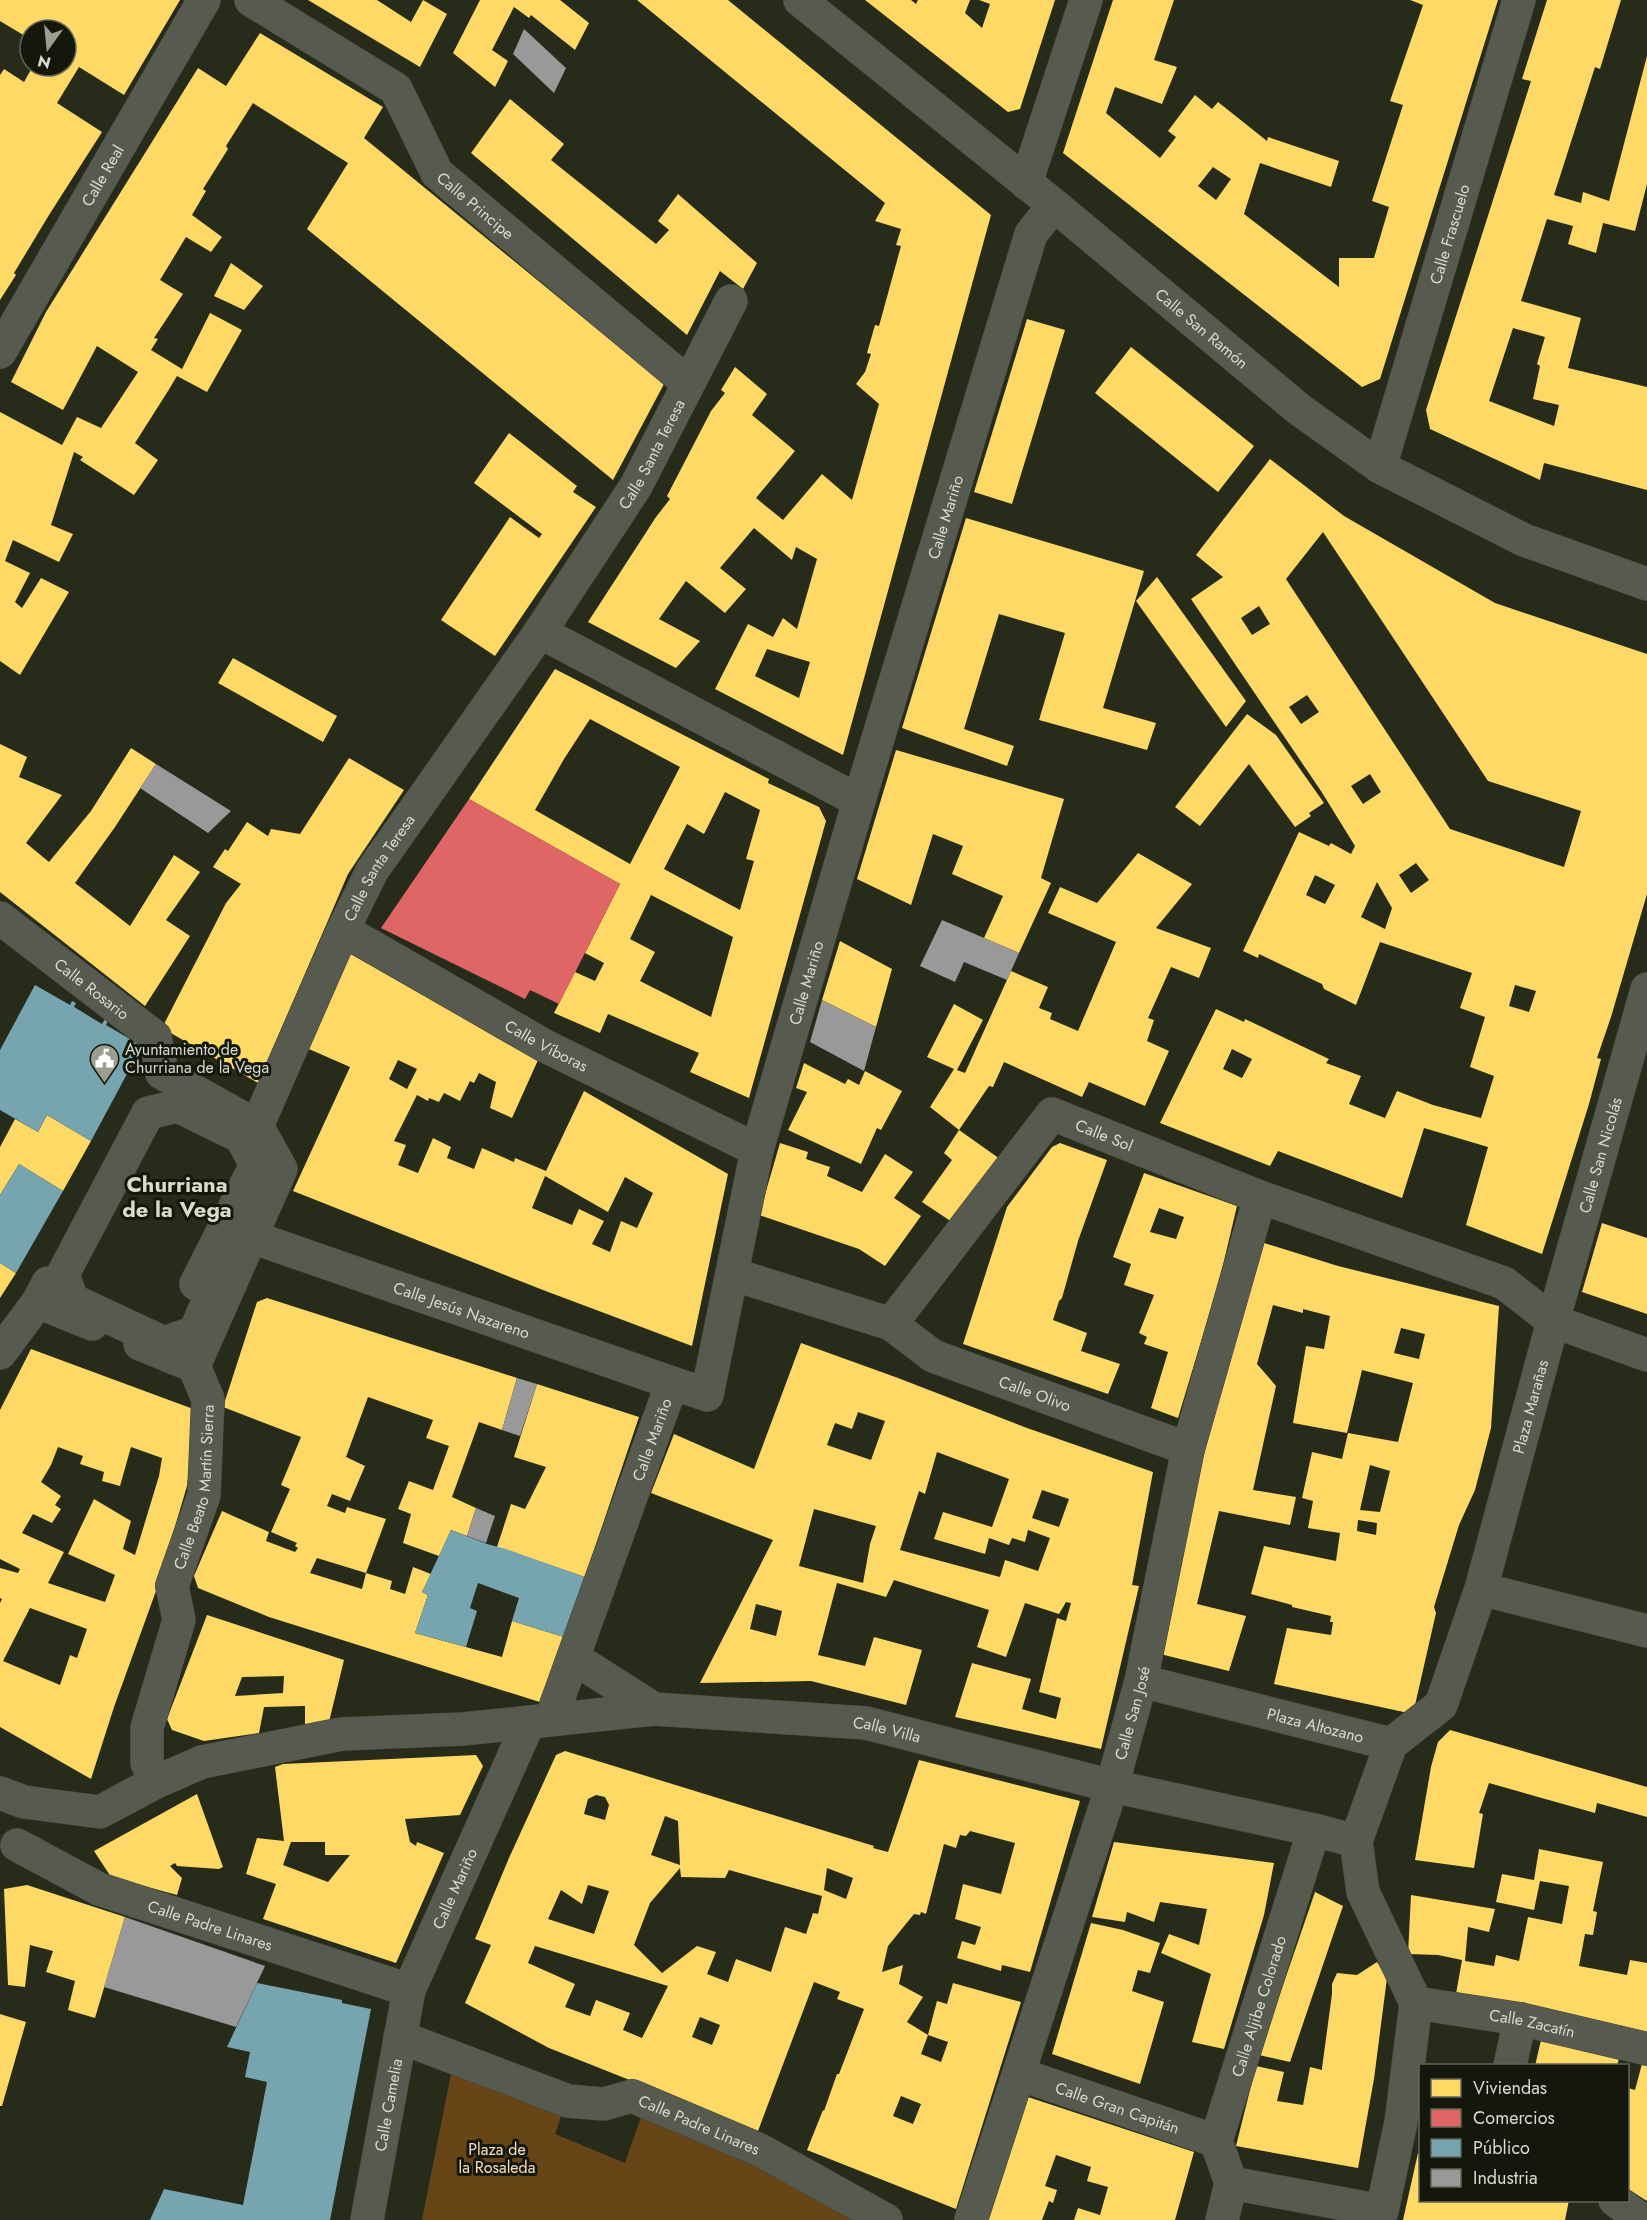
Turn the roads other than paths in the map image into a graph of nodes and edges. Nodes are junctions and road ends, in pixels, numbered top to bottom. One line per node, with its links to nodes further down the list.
1 (204, 0): 9 (street, Calle Real)
2 (251, 0): 10 (street, Calle Principe)
3 (800, 0): 6 (street, Calle San Ramón)
4 (1086, 0): 6 (street)
5 (1519, 0): 11 (street, Calle Frascuelo)
6 (1026, 183): 7 (street, Calle San Ramón)
7 (1054, 205): 11 (street, Calle San Ramón); 14 (street, Calle Mariño)
8 (731, 301): 10 (street, Calle Santa Teresa)
9 (0, 352)
10 (688, 383): 13 (street, Calle Santa Teresa)
11 (1380, 467): 12 (street, Calle San Ramón)
12 (1647, 584)
13 (540, 632): 14 (street); 16 (street, Calle Santa Teresa)
14 (859, 801): 20 (street, Calle Mariño)
15 (0, 918): 18 (street, Calle Rosario)
16 (343, 930): 19 (street, Calle Santa Teresa); 20 (street, Calle Víboras)
17 (1647, 989): 25 (street, Calle San Nicolás)
18 (162, 1073): 19 (street); 24 (street)
19 (257, 1126): 22 (street)
20 (757, 1150): 23 (street, Calle Mariño)
21 (1260, 1197): 25 (street, Calle Sol); 26 (street, Calle Sol); 32 (street, Calle San José)
22 (252, 1237): 30 (street); 31 (street, Calle Jesús Nazareno)
23 (732, 1274): 26 (street); 31 (street, Calle Mariño)
24 (38, 1302): 28 (street); 30 (street)
25 (1553, 1321): 29 (street); 33 (street, Plaza Marañas)
26 (891, 1324): 32 (street, Calle Olivo)
27 (195, 1332): 27 (street)
28 (0, 1353)
29 (1647, 1355)
30 (194, 1366): 40 (street, Calle Beato Martín Sierra)
31 (672, 1383): 35 (street, Calle Mariño)
32 (1188, 1449): 36 (street, Calle San José)
33 (1481, 1589): 34 (street); 39 (street, Plaza Marañas)
34 (1647, 1631)
35 (574, 1658): 37 (street, Calle Villa); 38 (street, Calle Mariño)
36 (1141, 1681): 39 (street, Plaza Altozano); 41 (street, Calle San José)
37 (654, 1709): 38 (street, Calle Villa); 41 (street, Calle Villa)
38 (540, 1720): 40 (street); 46 (street, Calle Mariño)
39 (1391, 1744): 44 (street)
40 (156, 1782): 42 (street)
41 (1112, 1785): 43 (street); 52 (street, Calle San José)
42 (12, 1797): 45 (street)
43 (1314, 1830): 44 (street); 54 (street, Calle Aljibe Colorado)
44 (1356, 1841): 47 (street)
45 (8, 1846): 46 (street, Calle Padre Linares)
46 (409, 1990): 49 (street, Calle Camelia)
47 (1416, 2003): 48 (street, Calle Zacatín); 53 (street)
48 (1520, 2019): 50 (street, Calle Zacatín); 51 (street)
49 (400, 2037): 57 (street, Calle Camelia); 58 (street, Calle Padre Linares)
50 (1647, 2049)
51 (1510, 2064)
52 (1019, 2074): 54 (street, Calle Gran Capitán); 59 (street, Calle San José)
53 (1411, 2124): 55 (street)
54 (1216, 2141): 55 (street)
55 (1231, 2182): 60 (street)
56 (1618, 2202): 61 (street)
57 (367, 2220)
58 (886, 2220)
59 (971, 2220)
60 (1222, 2220)
61 (1642, 2220)

